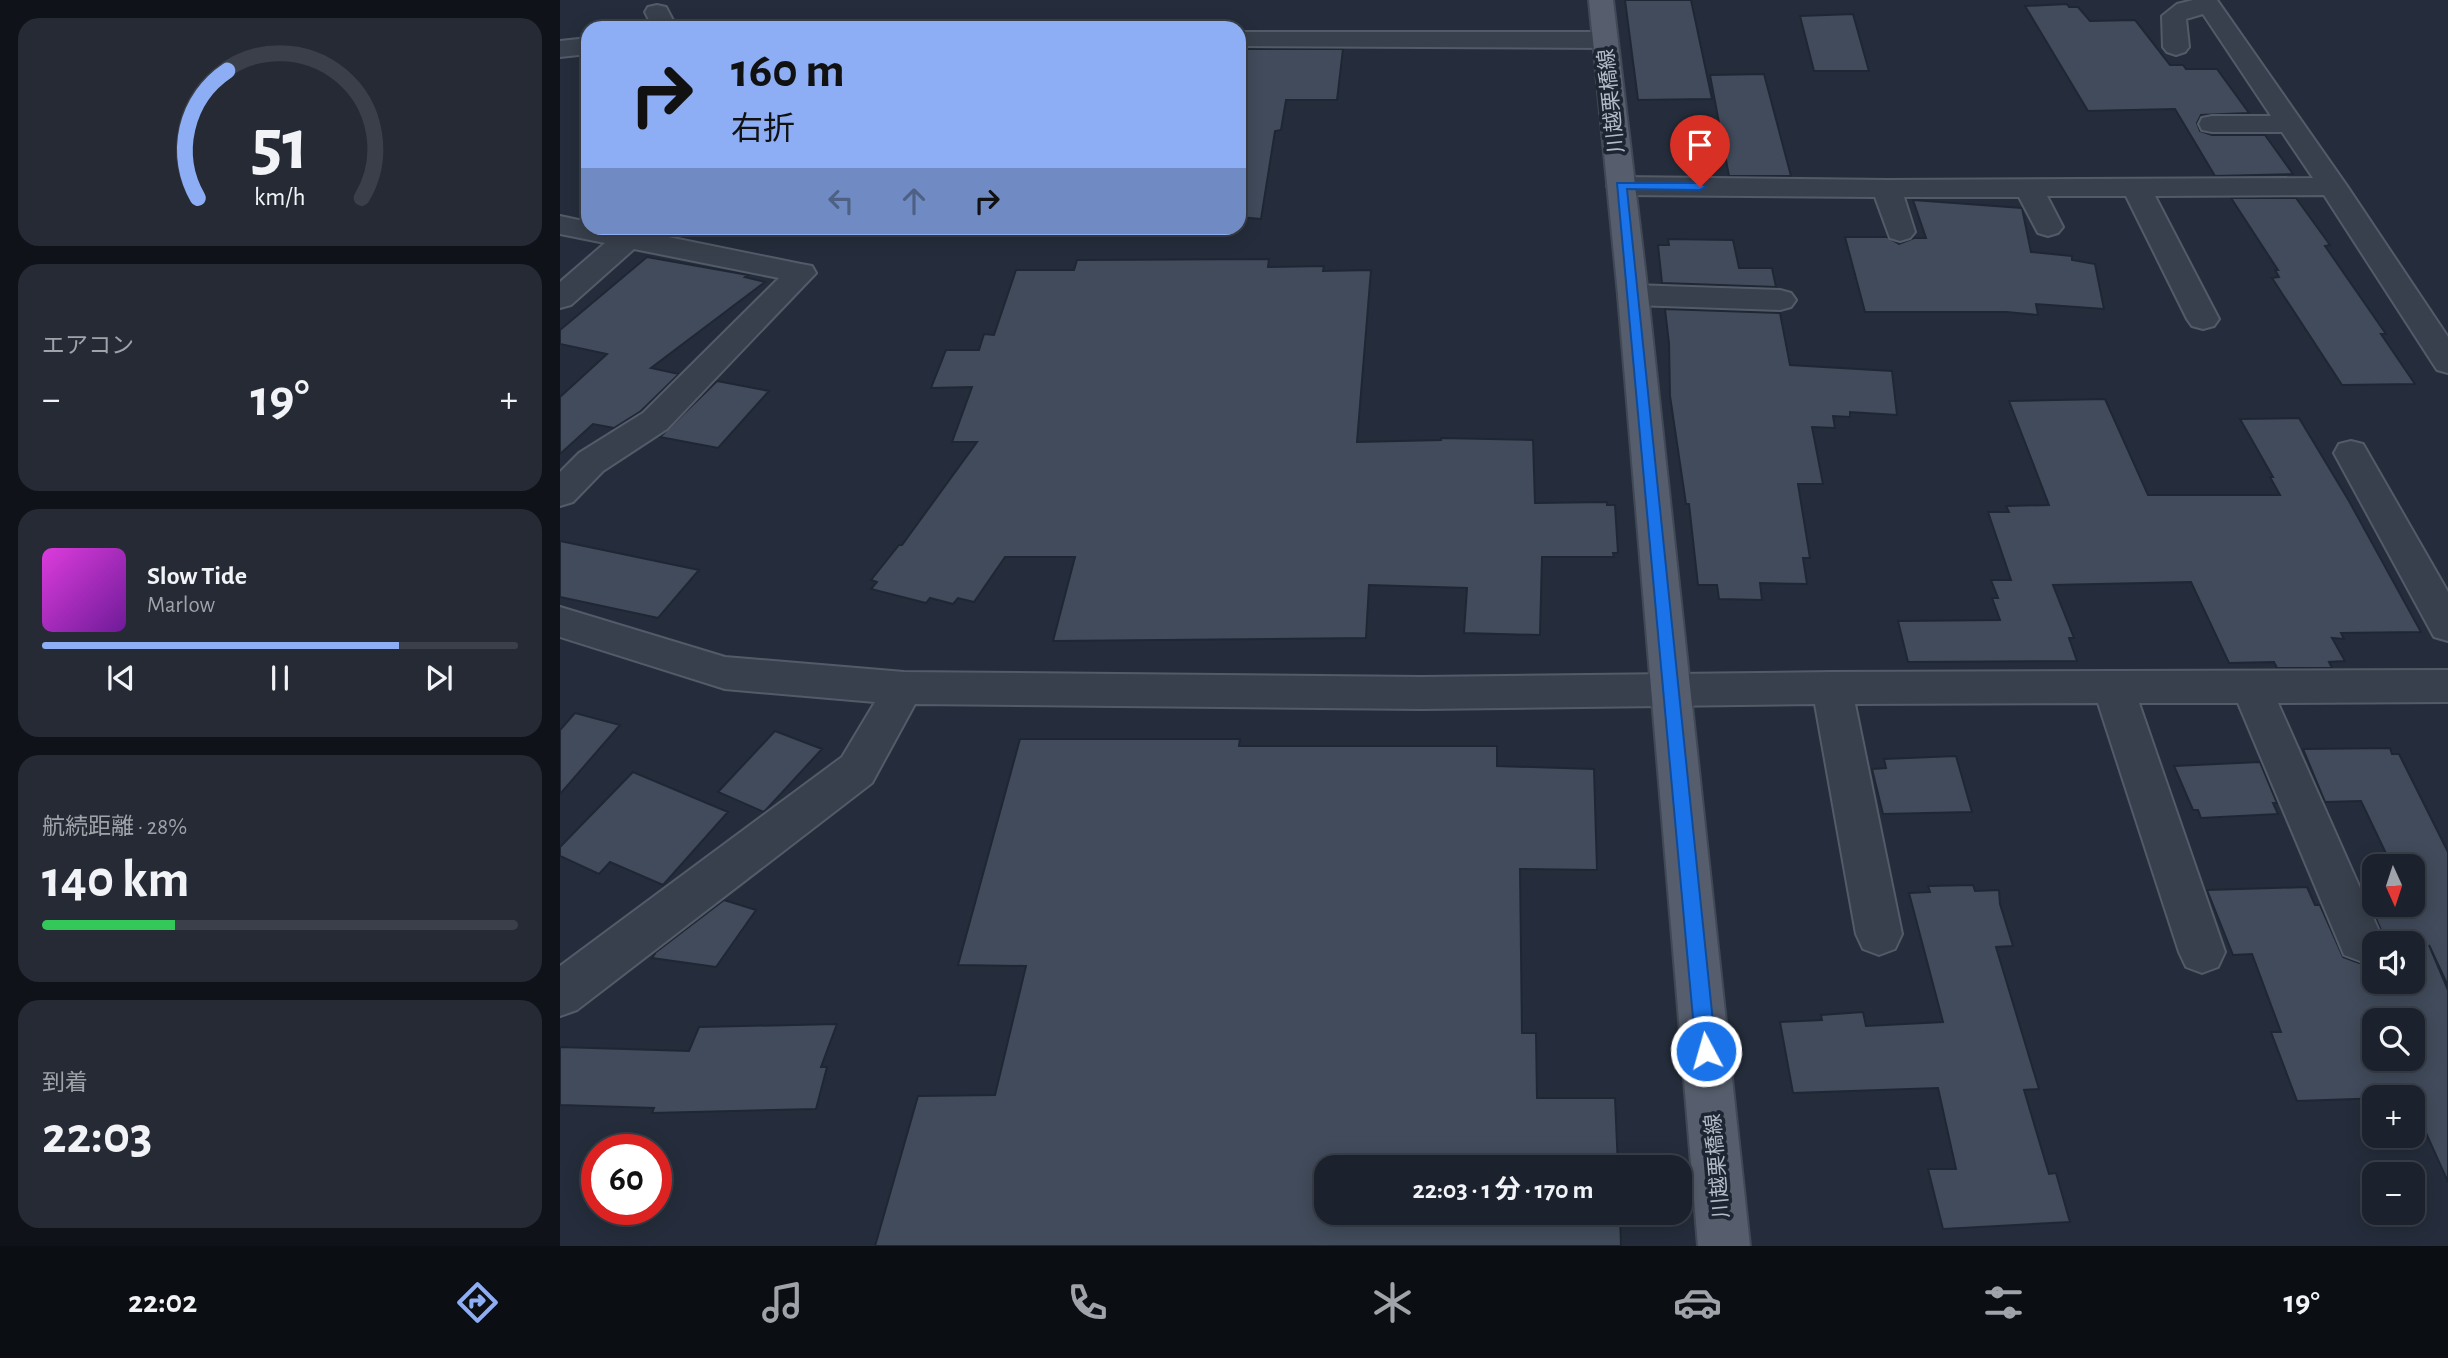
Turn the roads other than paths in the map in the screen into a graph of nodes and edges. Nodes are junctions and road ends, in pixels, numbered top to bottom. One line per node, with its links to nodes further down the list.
1 (1601, 0): 4 (main road, 川越栗橋線)
2 (2207, 3): 6 (street); 9 (street)
3 (1246, 39): 4 (street)
4 (1604, 40): 10 (main road, 川越栗橋線)
5 (581, 47): 7 (street)
6 (2176, 47)
7 (560, 49)
8 (2213, 124): 9 (street)
9 (2290, 124): 11 (street)
10 (1621, 186): 14 (street); 21 (main road, 川越栗橋線)
11 (2333, 186): 12 (street); 25 (street)
12 (2136, 187): 13 (street); 24 (street)
13 (2029, 188): 14 (street); 16 (street)
14 (1887, 189): 18 (street)
15 (560, 225): 17 (street)
16 (2048, 227)
17 (581, 229)
18 (1900, 232)
19 (613, 235): 20 (street)
20 (629, 238): 22 (street); 27 (street)
21 (1633, 296): 23 (street); 35 (main road, 川越栗橋線)
22 (560, 298)
23 (1780, 300)
24 (2203, 319)
25 (2448, 362)
26 (2351, 453): 29 (street)
27 (560, 493)
28 (560, 622): 33 (street)
29 (2448, 626)
30 (2448, 686): 32 (street)
31 (2113, 687): 32 (street); 34 (street); 38 (street)
32 (2251, 687): 37 (street)
33 (904, 688): 35 (street); 39 (street)
34 (1832, 688): 35 (street); 36 (street)
35 (1671, 689): 40 (main road, 川越栗橋線)
36 (1879, 934)
37 (2360, 940)
38 (2202, 952)
39 (560, 994)
40 (1724, 1246)

